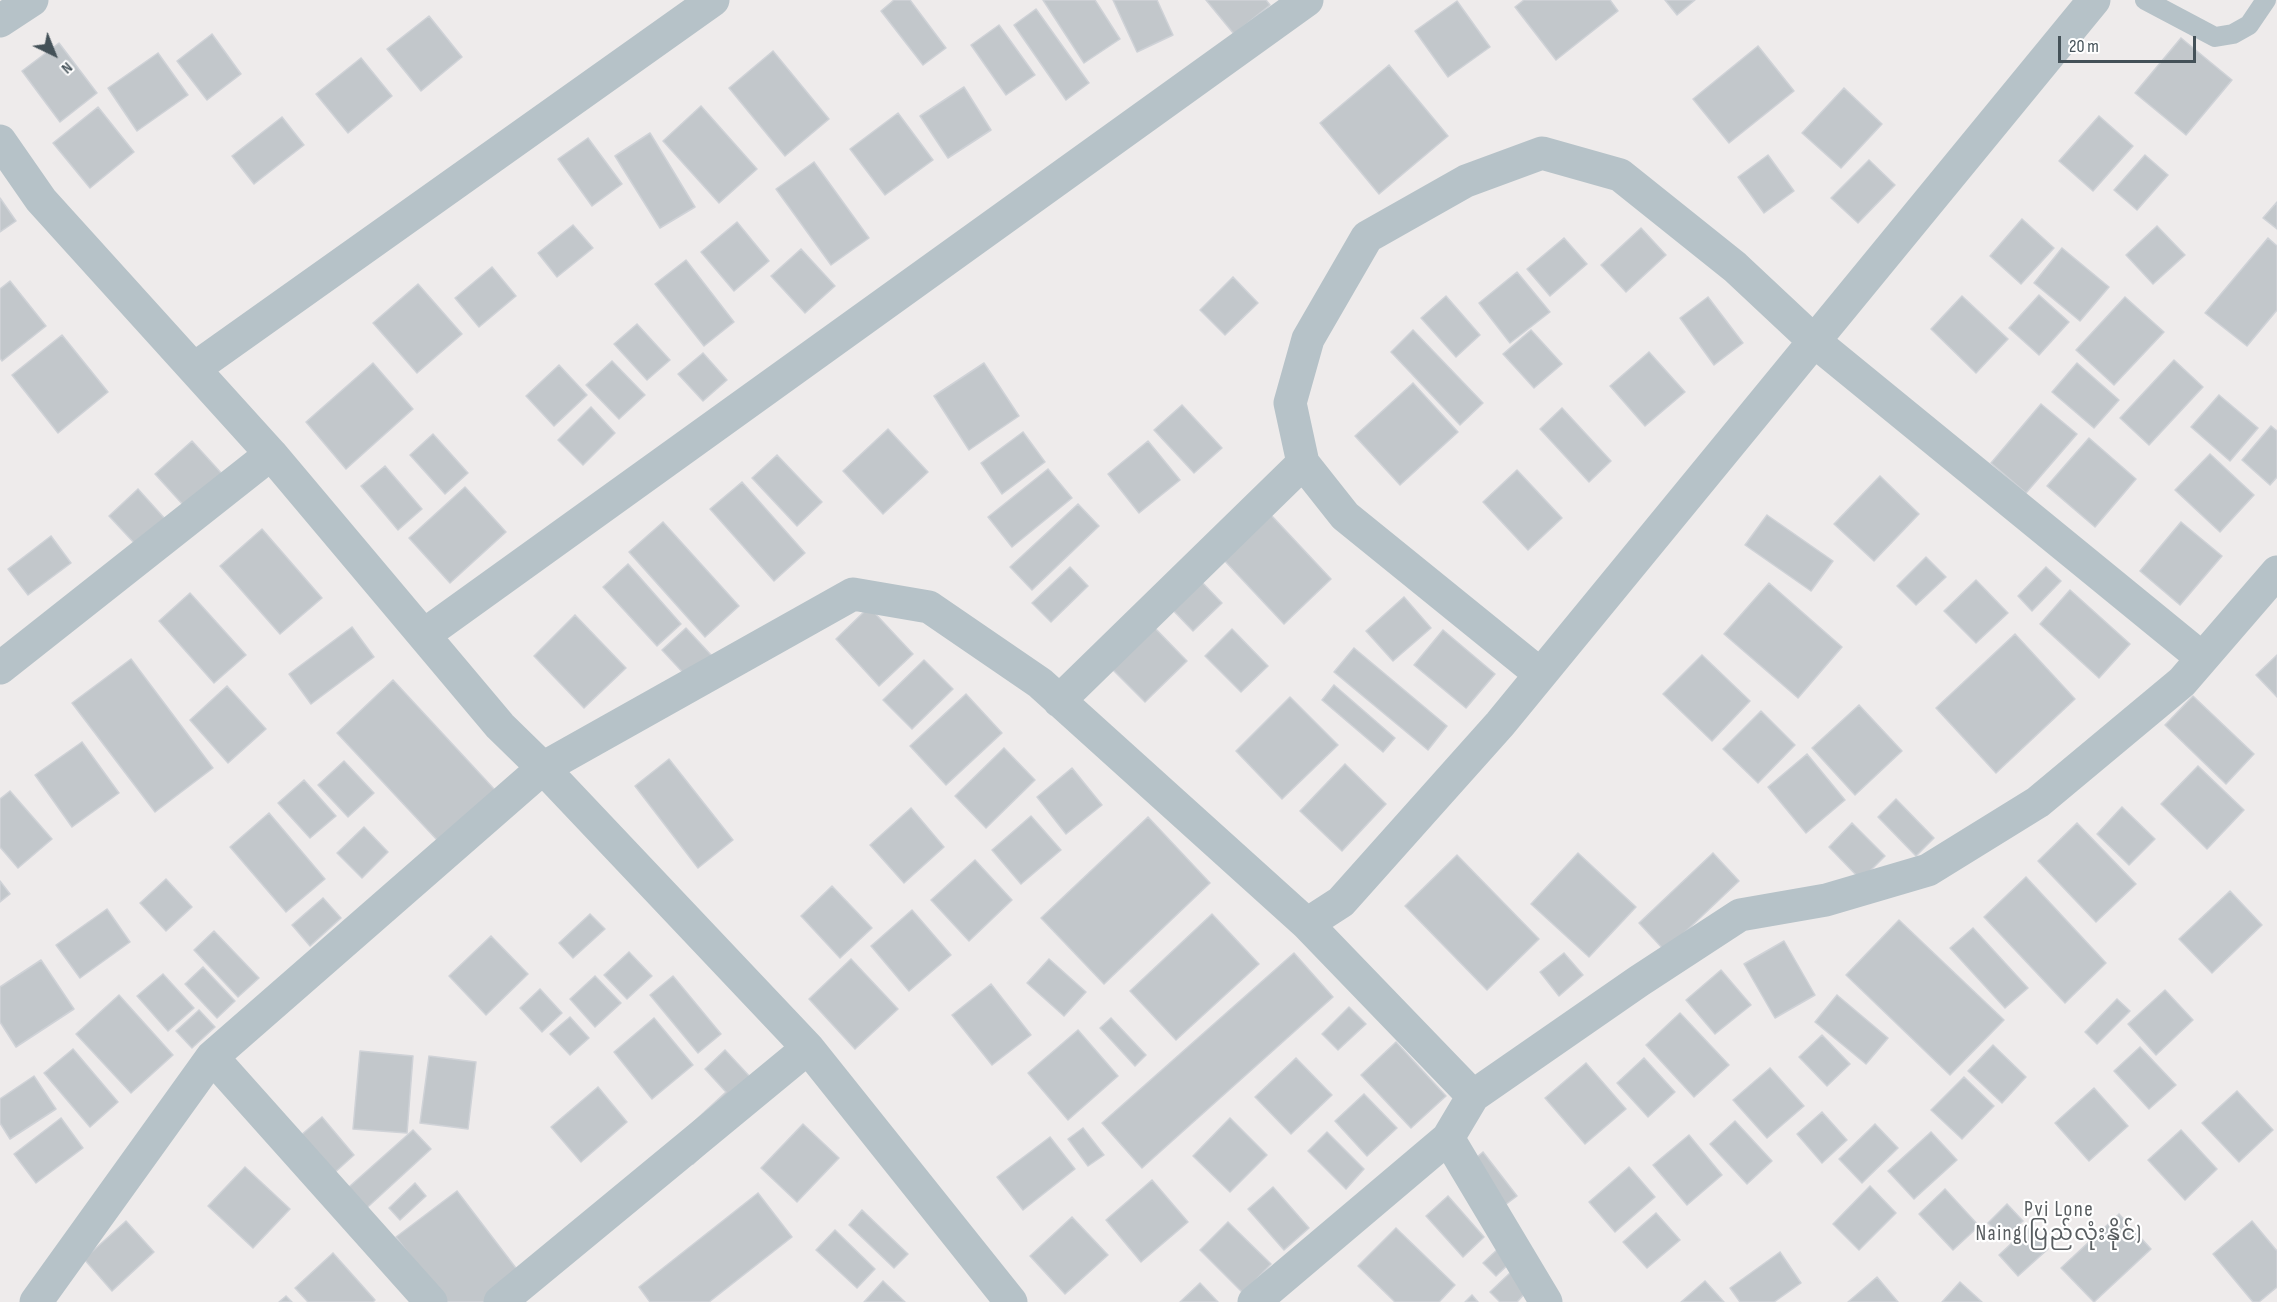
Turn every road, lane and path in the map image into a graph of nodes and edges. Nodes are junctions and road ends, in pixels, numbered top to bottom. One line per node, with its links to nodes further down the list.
1 (32, 0): 7 (street)
2 (713, 0): 10 (street)
3 (1307, 0): 14 (street)
4 (2094, 0): 9 (street)
5 (2145, 0): 6 (lane)
6 (2266, 0)
7 (0, 21)
8 (0, 141): 10 (street)
9 (1814, 341): 12 (street); 15 (street); 17 (street)
10 (195, 368): 11 (street)
11 (272, 454): 14 (street); 16 (street)
12 (1303, 463): 17 (street); 18 (street)
13 (2277, 572): 15 (street)
14 (424, 635): 19 (street)
15 (2202, 658): 23 (street)
16 (0, 668)
17 (1540, 674): 20 (street)
18 (1059, 701): 19 (street); 20 (street)
19 (543, 768): 21 (street); 22 (street)
20 (1307, 924): 23 (street)
21 (808, 1048): 27 (street); 28 (street)
22 (212, 1057): 25 (street); 26 (street)
23 (1473, 1096): 24 (street)
24 (1448, 1138): 29 (street); 30 (street)
25 (36, 1302)
26 (431, 1302)
27 (501, 1302)
28 (1011, 1302)
29 (1254, 1302)
30 (1546, 1302)

